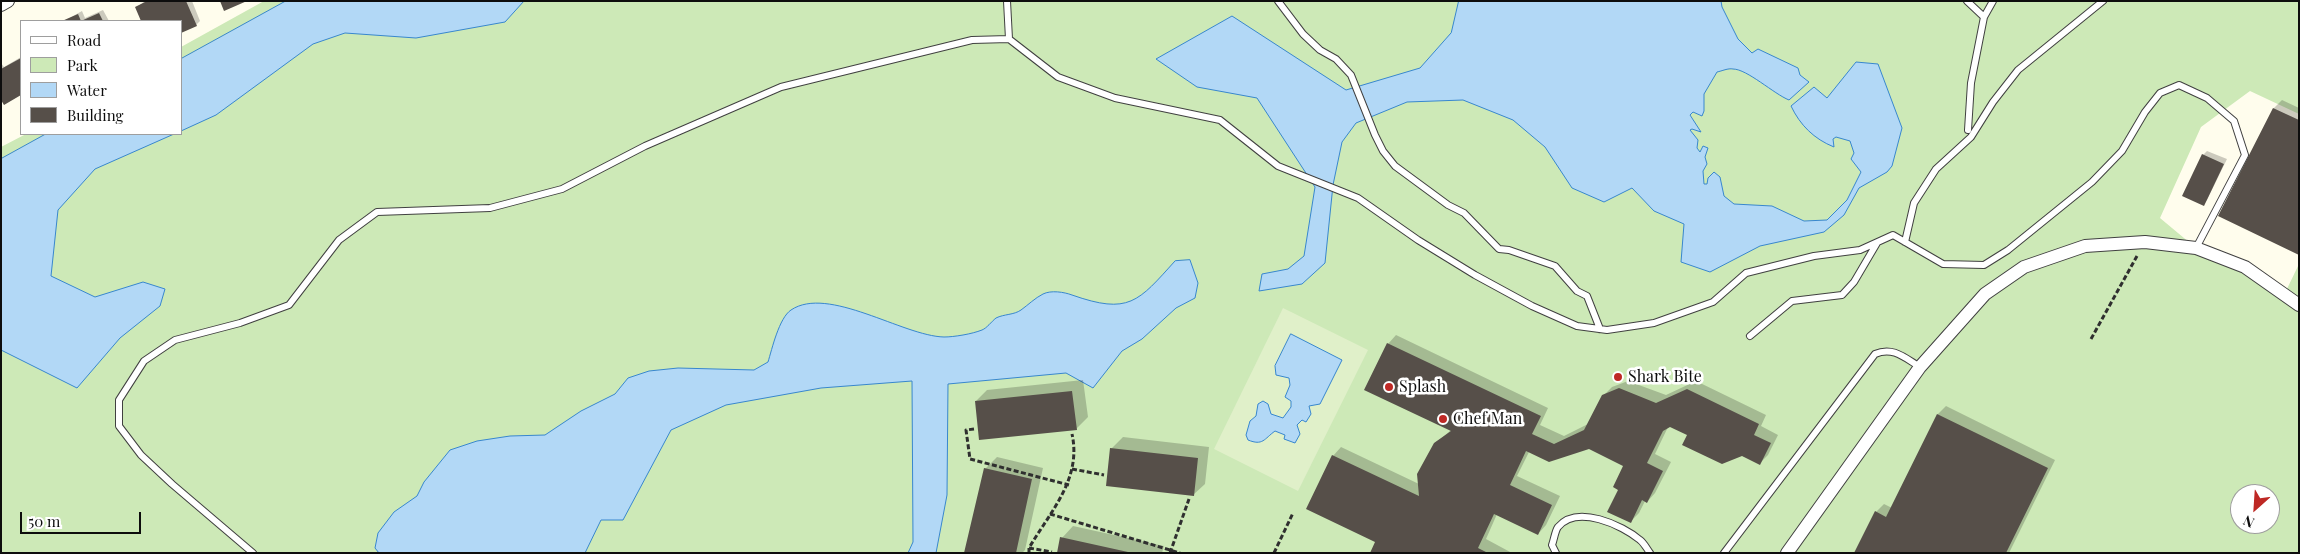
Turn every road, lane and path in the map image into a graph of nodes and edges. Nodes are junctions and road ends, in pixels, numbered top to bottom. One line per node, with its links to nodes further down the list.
1 (8, 1): 7 (street)
2 (1006, 1): 9 (lane)
3 (1278, 1): 16 (lane)
4 (1966, 1): 8 (lane)
5 (1993, 1): 8 (lane)
6 (2104, 1): 11 (lane)
7 (1, 5)
8 (1984, 16): 10 (lane)
9 (1009, 39): 16 (lane); 33 (lane)
10 (1968, 130)
11 (1905, 242): 13 (lane); 14 (lane)
12 (2145, 242): 14 (street); 18 (path); 19 (street)
13 (1876, 243): 16 (lane); 17 (lane)
14 (2196, 248): 15 (street)
15 (2299, 305)
16 (1600, 329)
17 (1750, 336)
18 (2091, 339)
19 (1920, 367): 38 (lane); 39 (street)
20 (974, 429): 22 (path)
21 (1072, 434): 23 (path)
22 (1010, 469): 24 (path); 26 (path)
23 (1072, 470): 25 (path); 26 (path)
24 (1009, 474)
25 (1104, 475)
26 (1069, 485): 29 (path)
27 (1189, 499): 31 (path)
28 (1293, 513): 35 (path)
29 (1050, 514): 30 (path); 31 (path)
30 (1029, 550): 32 (path)
31 (1170, 550): 34 (path)
32 (1052, 552)
33 (253, 553)
34 (1180, 553)
35 (1274, 553)
36 (1556, 553): 37 (lane)
37 (1650, 553)
38 (1724, 553)
39 (1786, 553)

